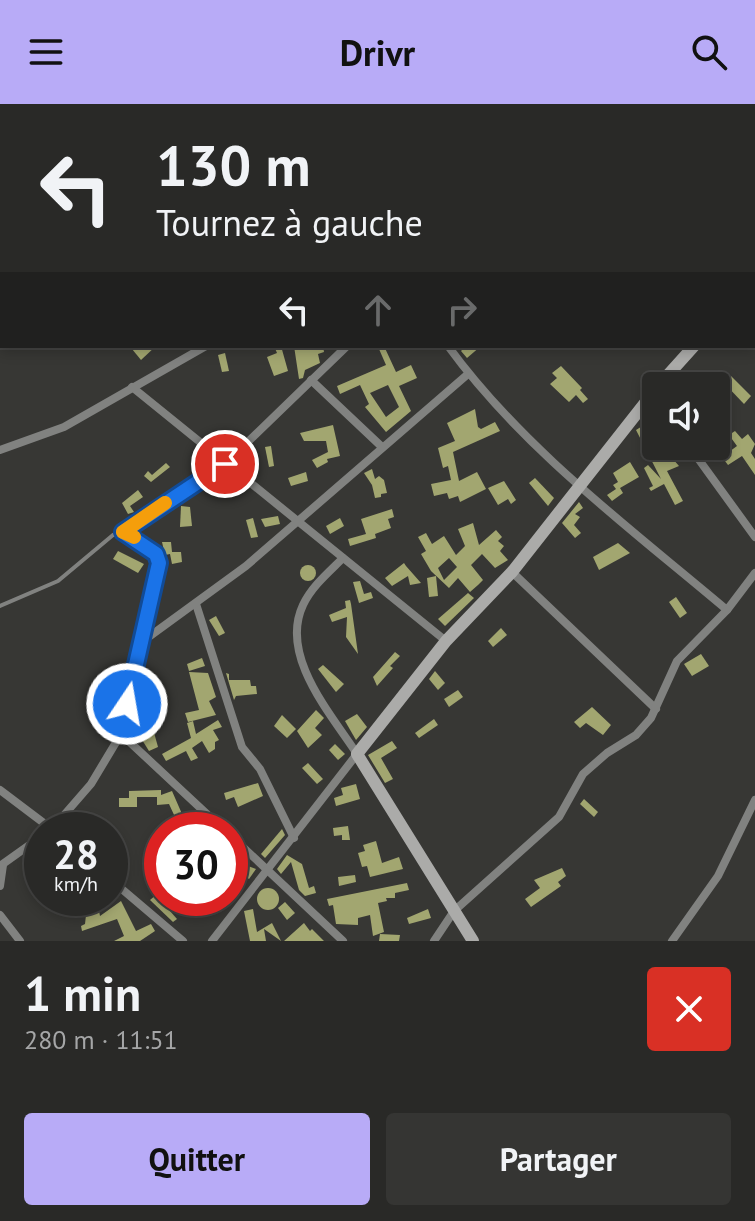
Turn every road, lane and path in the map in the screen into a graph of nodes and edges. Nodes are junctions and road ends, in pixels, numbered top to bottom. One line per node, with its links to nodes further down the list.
1 (202, 348): 8 (street)
2 (345, 348): 7 (street)
3 (449, 348): 6 (street)
4 (692, 348): 5 (street)
5 (673, 372)
6 (468, 374): 10 (street); 14 (street)
7 (311, 380): 10 (street); 13 (street)
8 (132, 387): 11 (street); 13 (street)
9 (642, 409): 14 (street)
10 (382, 447): 15 (street)
11 (0, 450)
12 (699, 460): 17 (street)
13 (225, 464): 15 (street); 16 (street)
14 (579, 486): 19 (street); 23 (street)
15 (298, 519): 18 (street); 21 (street)
16 (123, 532): 22 (lane); 25 (street)
17 (755, 537)
18 (343, 558): 24 (street); 28 (street)
19 (512, 572): 24 (street); 26 (street)
20 (755, 573): 23 (street)
21 (196, 604): 25 (street); 34 (street)
22 (0, 606)
23 (727, 610): 26 (street)
24 (446, 641): 28 (street)
25 (139, 644): 27 (street)
26 (656, 709): 41 (street)
27 (121, 734): 32 (street); 33 (street)
28 (357, 754): 34 (street); 41 (street)
29 (0, 790): 31 (street)
30 (755, 800): 49 (street)
31 (29, 812)
32 (67, 812)
33 (205, 812)
34 (294, 838): 38 (street)
35 (24, 849): 37 (street)
36 (248, 852): 38 (street)
37 (1, 866): 39 (street)
38 (268, 871): 45 (street); 46 (street)
39 (0, 886)
40 (128, 894): 44 (street)
41 (454, 911): 47 (street); 48 (street)
42 (0, 915): 43 (street)
43 (20, 941)
44 (183, 941)
45 (212, 941)
46 (343, 941)
47 (434, 941)
48 (473, 941)
49 (672, 941)

